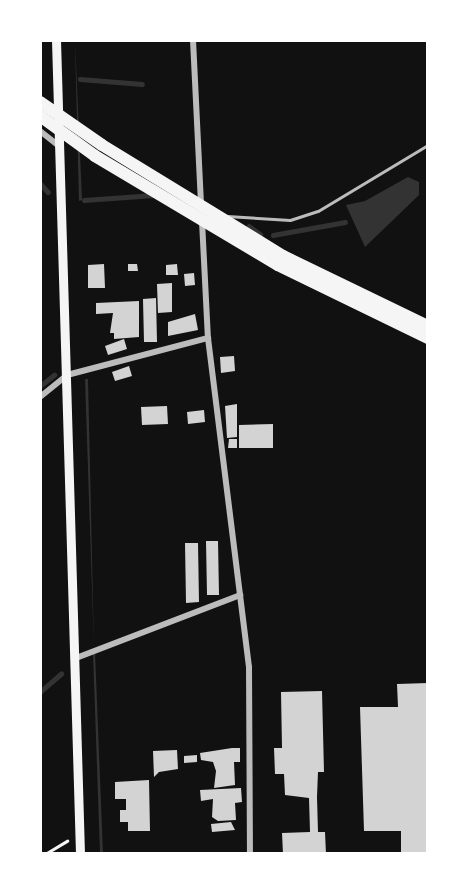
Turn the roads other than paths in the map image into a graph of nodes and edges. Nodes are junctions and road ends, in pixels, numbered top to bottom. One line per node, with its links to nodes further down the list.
1 (56, 40): 7 (main road)
2 (193, 40): 8 (street)
3 (40, 102): 9 (highway)
4 (40, 116): 9 (highway)
5 (40, 131): 7 (street)
6 (428, 145): 8 (lane)
7 (60, 147): 13 (main road)
8 (201, 213): 11 (street)
9 (371, 306): 10 (highway); 12 (highway)
10 (428, 326)
11 (208, 338): 13 (street); 15 (street)
12 (428, 338)
13 (67, 375): 14 (street); 16 (main road)
14 (40, 397)
15 (240, 595): 16 (street); 18 (street)
16 (76, 658): 17 (main road)
17 (80, 854)
18 (250, 854)

